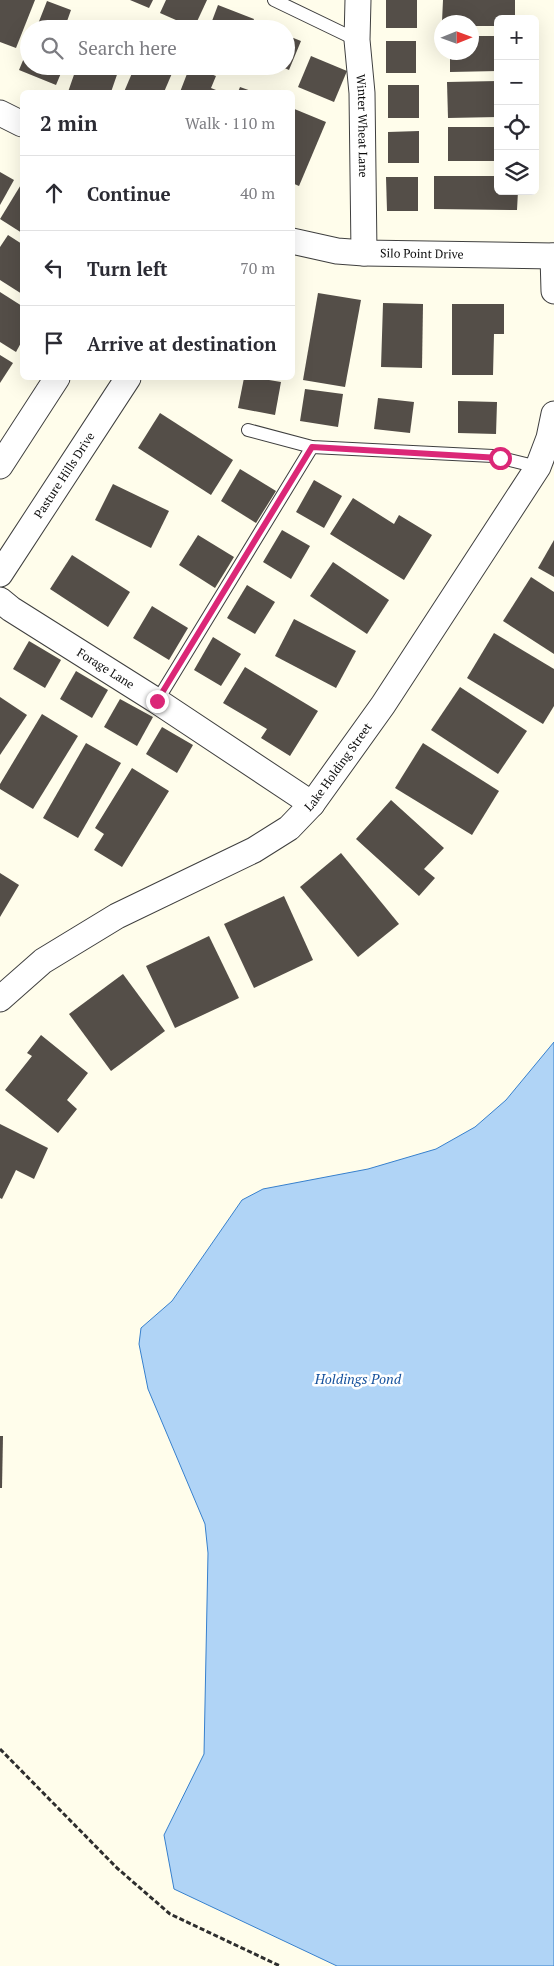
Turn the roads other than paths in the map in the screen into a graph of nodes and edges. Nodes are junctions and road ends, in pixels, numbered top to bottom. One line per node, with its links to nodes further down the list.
1 (274, 0): 3 (lane)
2 (358, 0): 3 (street, Winter Wheat Lane)
3 (357, 40): 7 (street, Winter Wheat Lane)
4 (0, 114): 5 (street)
5 (20, 123)
6 (295, 242): 7 (street, Silo Point Drive)
7 (364, 253): 8 (street, Silo Point Drive)
8 (553, 256): 9 (street)
9 (554, 292)
10 (55, 380): 15 (street)
11 (127, 380): 17 (street, Pasture Hills Drive)
12 (554, 414): 16 (street, Lake Holding Street)
13 (248, 430): 14 (lane)
14 (312, 447): 16 (lane); 19 (lane)
15 (0, 466)
16 (538, 467): 20 (street, Lake Holding Street)
17 (0, 574)
18 (0, 600): 19 (street, Forage Lane)
19 (157, 701): 20 (street, Forage Lane)
20 (312, 804): 21 (street, Lake Holding Street)
21 (0, 999)

